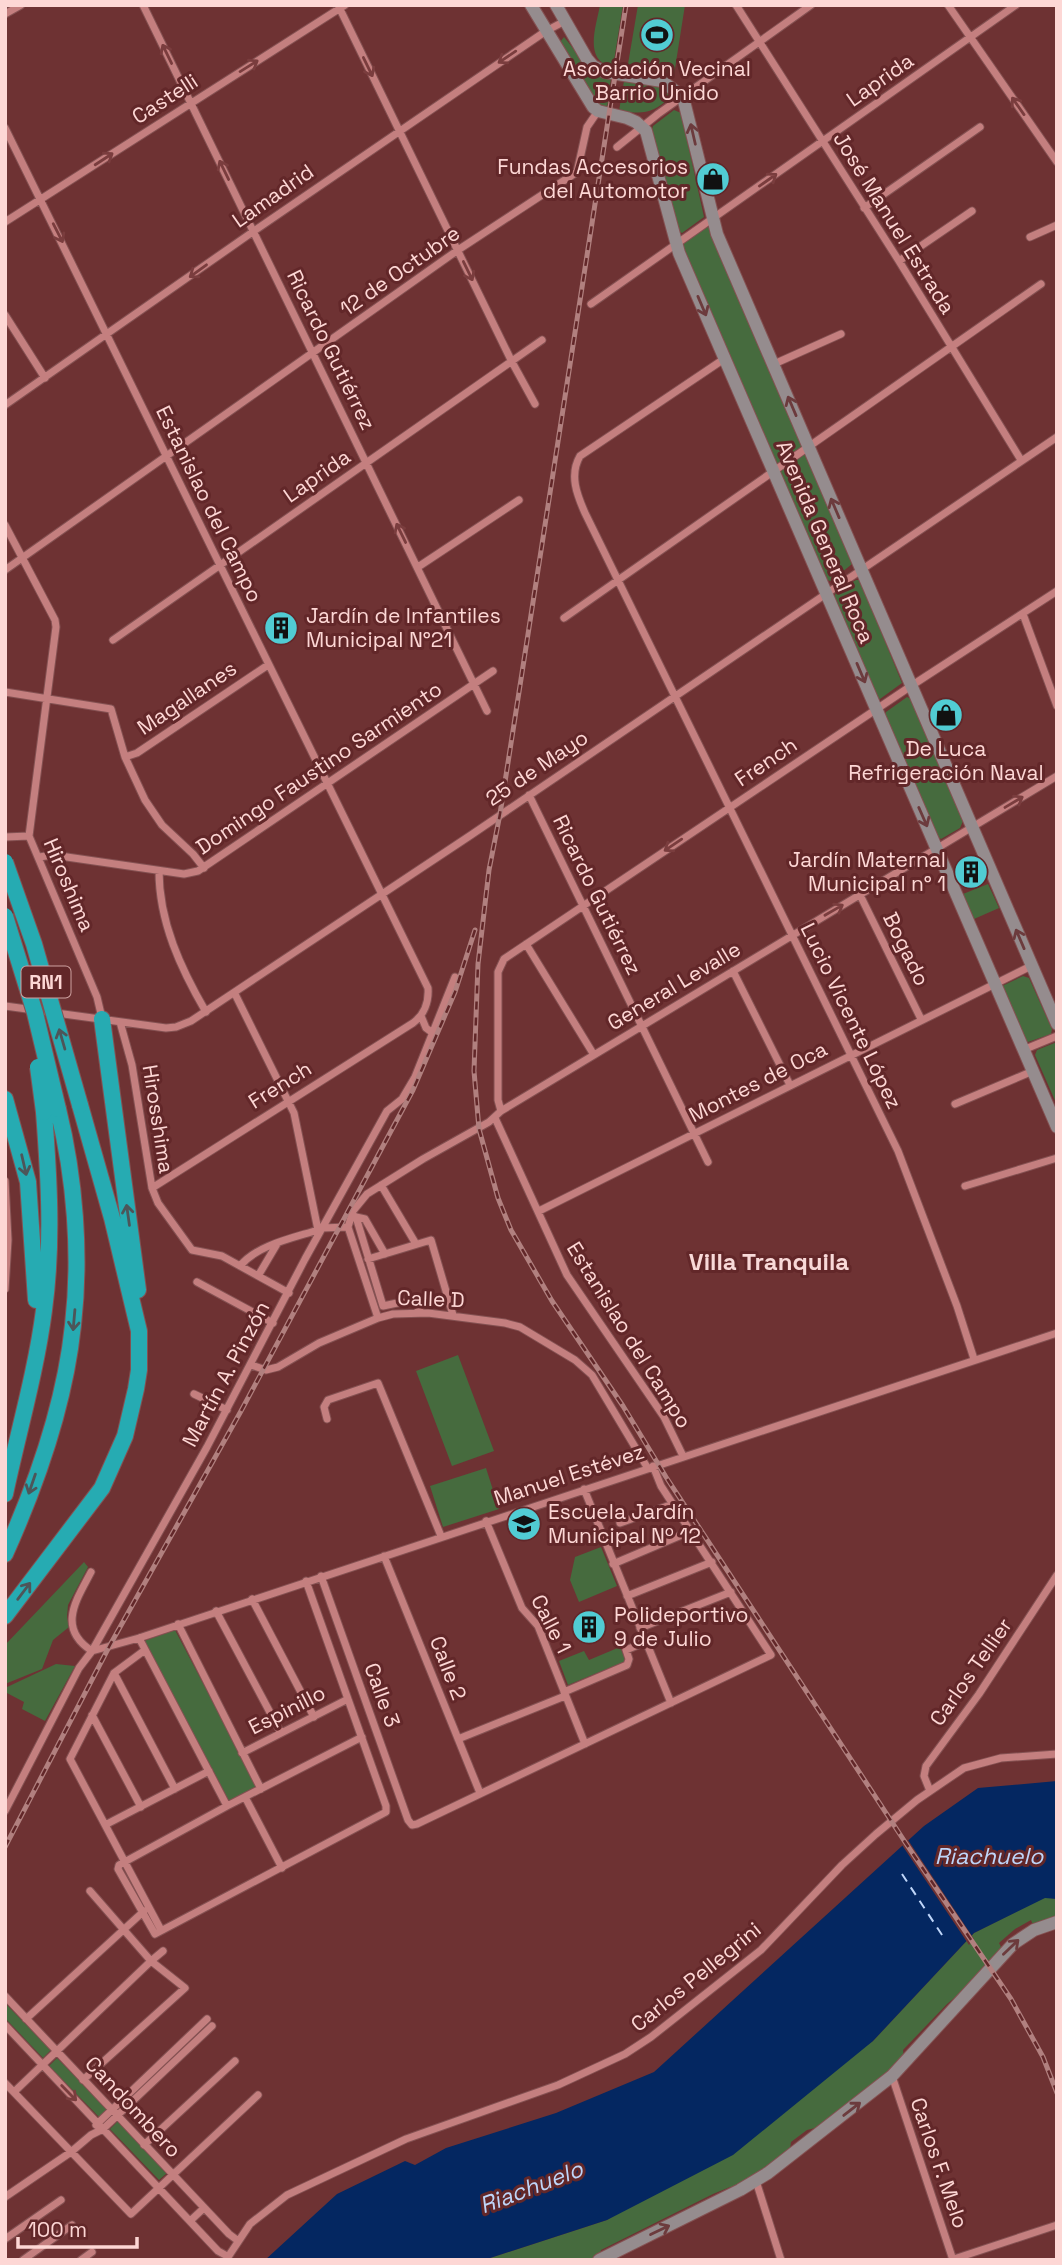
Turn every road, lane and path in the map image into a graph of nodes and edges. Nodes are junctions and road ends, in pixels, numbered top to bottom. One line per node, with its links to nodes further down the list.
1 (21, 5): 10 (street)
2 (143, 5): 16 (street, Ricardo Gutiérrez, one-way to 2)
3 (531, 5): 12 (main road)
4 (556, 5): 11 (main road)
5 (736, 5): 14 (street, José Manuel Estrada)
6 (811, 5): 14 (street)
7 (947, 5): 13 (street)
8 (1017, 5): 13 (street, Laprida)
9 (341, 6): 16 (street, Castelli, one-way to 9); 21 (street, one-way to 21)
10 (5, 14)
11 (565, 21): 12 (street, Lamadrid); 15 (main road)
12 (546, 31): 17 (main road); 21 (street, Lamadrid, one-way to 21)
13 (970, 38): 22 (street, Laprida); 24 (street, one-way to 13)
14 (760, 41): 15 (street); 22 (street, José Manuel Estrada)
15 (683, 97): 18 (street); 28 (main road, Avenida General Roca, one-way to 15)
16 (191, 103): 25 (street, Castelli, one-way to 16); 31 (street, Ricardo Gutiérrez, one-way to 16)
17 (598, 111): 18 (main road); 34 (street, 12 de Octubre)
18 (643, 127): 23 (street); 33 (main road, Avenida General Roca)
19 (980, 127): 26 (street)
20 (5, 128): 25 (street, Estanislao del Campo)
21 (399, 131): 31 (street, Lamadrid); 34 (street)
22 (822, 142): 26 (street, José Manuel Estrada); 28 (street, Laprida, one-way to 22)
23 (617, 147)
24 (1057, 162)
25 (41, 200): 29 (street, Castelli); 40 (street, Estanislao del Campo, one-way to 40)
26 (864, 208): 35 (street, José Manuel Estrada)
27 (972, 211): 35 (street)
28 (712, 219): 33 (street, Laprida); 46 (main road, Avenida General Roca)
29 (5, 222)
30 (1057, 225): 32 (street)
31 (254, 231): 40 (street, Lamadrid, one-way to 40); 43 (street, Ricardo Gutiérrez)
32 (1030, 237)
33 (676, 243): 37 (street, Laprida); 44 (main road, Avenida General Roca, one-way to 44)
34 (458, 250): 43 (street, 12 de Octubre); 45 (street, one-way to 45)
35 (899, 261): 42 (street, José Manuel Estrada)
36 (1041, 284): 42 (street)
37 (591, 304)
38 (5, 315): 47 (street)
39 (841, 334): 46 (street)
40 (108, 335): 47 (street, Lamadrid); 52 (street, Estanislao del Campo)
41 (542, 340): 45 (street, Laprida)
42 (951, 347): 51 (street); 53 (street, José Manuel Estrada)
43 (313, 355): 52 (street, 12 de Octubre); 54 (street, Ricardo Gutiérrez)
44 (724, 359): 55 (main road, Avenida General Roca); 63 (street, Lucio Vicente López)
45 (512, 362): 48 (street); 54 (street, Laprida)
46 (774, 364): 51 (main road, Avenida General Roca, one-way to 46)
47 (44, 378): 49 (street, Lamadrid)
48 (535, 404)
49 (5, 405)
50 (1057, 437): 53 (street, 25 de Mayo)
51 (810, 447): 55 (street); 61 (main road, Avenida General Roca, one-way to 51)
52 (167, 457): 58 (street, 12 de Octubre); 59 (street, Estanislao del Campo)
53 (1021, 460): 61 (street, 25 de Mayo)
54 (366, 463): 59 (street, Laprida); 60 (street, Ricardo Gutiérrez, one-way to 54)
55 (775, 471): 63 (street); 65 (main road, Avenida General Roca)
56 (519, 500): 60 (street)
57 (5, 525): 58 (street, Hiroshima)
58 (22, 559): 62 (street, 12 de Octubre); 75 (street, Hiroshima)
59 (221, 565): 68 (street, Laprida); 69 (street, Estanislao del Campo)
60 (418, 567): 71 (street, Ricardo Gutiérrez)
61 (861, 569): 65 (street, 25 de Mayo); 72 (main road, Avenida General Roca)
62 (5, 570)
63 (620, 581): 67 (street); 74 (street, Lucio Vicente López)
64 (1057, 591): 66 (street, French)
65 (827, 592): 74 (street, 25 de Mayo); 77 (main road, Avenida General Roca, one-way to 77)
66 (1023, 614): 72 (street, French); 76 (street)
67 (565, 618)
68 (113, 640)
69 (268, 664): 79 (street, Magallanes); 81 (street, Estanislao del Campo)
70 (492, 671): 71 (street, Domingo Faustino Sarmiento)
71 (474, 682): 78 (street, Ricardo Gutiérrez); 81 (street, Domingo Faustino Sarmiento)
72 (911, 686): 77 (street, French); 84 (main road, Avenida General Roca)
73 (5, 692): 75 (street)
74 (676, 694): 82 (street, 25 de Mayo); 83 (street, Lucio Vicente López)
75 (47, 697): 79 (street); 86 (street, Hiroshima)
76 (1057, 706)
77 (876, 710): 83 (street, French); 87 (main road, Avenida General Roca, one-way to 87)
78 (487, 711)
79 (125, 757): 90 (street)
80 (1057, 776): 84 (street, General Levalle, one-way to 80)
81 (328, 783): 90 (street, Domingo Faustino Sarmiento); 92 (street, Estanislao del Campo)
82 (528, 795): 92 (street, 25 de Mayo); 94 (street, Ricardo Gutiérrez)
83 (730, 807): 94 (street, French, one-way to 94); 96 (street, Lucio Vicente López)
84 (971, 827): 87 (street, General Levalle); 99 (main road, Avenida General Roca, one-way to 84)
85 (5, 836): 86 (street)
86 (30, 836): 88 (street, Hiroshima)
87 (936, 848): 93 (street, General Levalle); 102 (main road, Avenida General Roca)
88 (39, 857): 91 (street, Domingo Faustino Sarmiento); 107 (street, Hiroshima)
89 (5, 862): 152 (highway, RN1, one-way to 89, bridge)
90 (204, 869): 91 (street, Domingo Faustino Sarmiento)
91 (159, 871): 105 (street)
92 (381, 893): 103 (street, 25 de Mayo); 106 (street, Estanislao del Campo)
93 (860, 895): 96 (street, General Levalle, one-way to 93); 108 (street, Bogado)
94 (583, 905): 97 (street, French); 111 (street, Ricardo Gutiérrez)
95 (5, 916): 122 (highway, RN1, bridge)
96 (792, 935): 100 (street, General Levalle); 116 (street, Lucio Vicente López)
97 (526, 944): 115 (street); 123 (street, French)
98 (5, 950): 122 (highway, bridge)
99 (1031, 966): 102 (street, Montes de Oca); 110 (main road, Avenida General Roca)
100 (733, 971): 111 (street, General Levalle); 118 (street)
101 (456, 977): 112 (street, Martín A. Pinzón)
102 (995, 983): 108 (street, Montes de Oca); 114 (main road, Avenida General Roca)
103 (234, 994): 105 (street, 25 de Mayo); 120 (street)
104 (5, 1006): 107 (street, 25 de Mayo)
105 (206, 1012): 109 (street, 25 de Mayo)
106 (423, 1013): 112 (street); 120 (street, French)
107 (102, 1019): 109 (street, 25 de Mayo); 152 (highway, one-way to 107)
108 (921, 1019): 116 (street, Montes de Oca)
109 (120, 1022): 132 (street, Hirosshima)
110 (1057, 1024)
111 (642, 1025): 115 (street, General Levalle); 126 (street, Ricardo Gutiérrez)
112 (434, 1034): 136 (street, Martín A. Pinzón)
113 (1057, 1037): 114 (street)
114 (1023, 1050): 117 (main road, Avenida General Roca)
115 (594, 1055): 123 (street, General Levalle)
116 (852, 1055): 118 (street, Montes de Oca); 155 (street, Lucio Vicente López)
117 (1033, 1071): 121 (street); 125 (main road, Avenida General Roca)
118 (790, 1085): 126 (street, Montes de Oca)
119 (5, 1099): 154 (highway, one-way to 154)
120 (289, 1100): 132 (street, French); 136 (street)
121 (955, 1104)
122 (51, 1110): 154 (highway); 169 (highway, RN1, one-way to 169)
123 (501, 1111): 124 (street, General Levalle)
124 (495, 1118): 130 (street, General Levalle); 133 (street, Estanislao del Campo)
125 (1057, 1127)
126 (694, 1133): 128 (street, Ricardo Gutiérrez); 133 (street, Montes de Oca)
127 (1057, 1158): 131 (street)
128 (708, 1162)
129 (5, 1181): 144 (street)
130 (381, 1185): 134 (street, General Levalle); 138 (street)
131 (965, 1186)
132 (152, 1188): 141 (street, Hirosshima)
133 (539, 1211): 160 (street, Estanislao del Campo)
134 (354, 1216): 135 (street, General Levalle); 139 (street); 140 (street)
135 (348, 1227): 136 (street); 150 (street)
136 (320, 1229): 137 (street); 145 (street, Martín A. Pinzón)
137 (278, 1243): 141 (street); 142 (street)
138 (416, 1244): 139 (street); 146 (street)
139 (385, 1254): 140 (street)
140 (368, 1259): 147 (street)
141 (240, 1266): 142 (street)
142 (258, 1276): 145 (street)
143 (197, 1282): 151 (street)
144 (5, 1289)
145 (289, 1293): 151 (street, Martín A. Pinzón)
146 (449, 1298): 148 (street); 149 (street)
147 (402, 1302)
148 (417, 1312): 149 (street, Calle D); 150 (street, Calle D)
149 (453, 1315): 161 (street, Calle D)
150 (377, 1318): 156 (street, Calle D)
151 (273, 1323): 156 (street, Martín A. Pinzón)
152 (139, 1331): 181 (highway, RN1, one-way to 152)
153 (1057, 1333): 155 (street, Manuel Estévez)
154 (37, 1352): 163 (highway)
155 (974, 1359): 160 (street, Manuel Estévez)
156 (251, 1365): 158 (street, Martín A. Pinzón)
157 (194, 1394): 158 (street)
158 (227, 1410): 187 (street, Martín A. Pinzón)
159 (327, 1419): 168 (street)
160 (683, 1456): 161 (street, Manuel Estévez)
161 (650, 1466): 162 (street, Manuel Estévez); 164 (street, Calle D)
162 (584, 1489): 165 (street, Manuel Estévez); 172 (street)
163 (5, 1494)
164 (673, 1504): 166 (street); 167 (street, Calle D)
165 (486, 1521): 168 (street, Manuel Estévez); 189 (street, Calle 1)
166 (620, 1523)
167 (691, 1531): 171 (street, Calle D); 172 (street)
168 (441, 1536): 170 (street, Manuel Estévez)
169 (5, 1554)
170 (384, 1556): 175 (street, Manuel Estévez); 196 (street, Calle 2)
171 (712, 1562): 177 (street, Calle D); 178 (street)
172 (613, 1564): 178 (street)
173 (91, 1572): 187 (street)
174 (1057, 1575): 203 (street, Carlos Tellier)
175 (321, 1576): 176 (street, Manuel Estévez); 204 (street, Calle 3)
176 (306, 1581): 179 (street, Manuel Estévez); 190 (street)
177 (731, 1592): 183 (street); 191 (street, Calle D)
178 (626, 1596): 183 (street)
179 (252, 1599): 180 (street, Manuel Estévez); 193 (street)
180 (216, 1611): 182 (street, Manuel Estévez); 194 (street)
181 (5, 1616)
182 (178, 1625): 184 (street, Manuel Estévez); 198 (street)
183 (640, 1628): 185 (street)
184 (139, 1638): 186 (street); 187 (street, Manuel Estévez)
185 (645, 1642): 189 (street); 191 (street)
186 (145, 1650): 188 (street); 200 (street)
187 (92, 1651): 208 (street, Martín A. Pinzón)
188 (114, 1673): 192 (street); 201 (street)
189 (564, 1694): 196 (street); 197 (street, Calle 1)
190 (348, 1699): 193 (street, Espinillo); 195 (street)
191 (671, 1703): 197 (street)
192 (92, 1715): 207 (street); 209 (street)
193 (314, 1717): 194 (street, Espinillo)
194 (281, 1733): 198 (street, Espinillo)
195 (362, 1737): 202 (street); 211 (street)
196 (458, 1739): 204 (street, Calle 2)
197 (585, 1744): 204 (street)
198 (243, 1753): 202 (street)
199 (1057, 1754): 203 (street, Carlos Pellegrini)
200 (209, 1771): 201 (street); 206 (street)
201 (175, 1789): 207 (street)
202 (261, 1789): 205 (street)
203 (930, 1791): 247 (street, Carlos Pellegrini)
204 (480, 1793)
205 (246, 1797): 206 (street); 211 (street)
206 (227, 1806): 210 (street)
207 (141, 1807): 209 (street)
208 (5, 1811)
209 (105, 1825): 210 (street)
210 (125, 1862): 213 (street)
211 (282, 1867): 213 (street)
212 (90, 1891): 215 (street)
213 (146, 1911): 215 (street)
214 (1057, 1922): 226 (main road, one-way to 214)
215 (125, 1929): 217 (street); 219 (street)
216 (163, 1951): 217 (street)
217 (151, 1961): 223 (street); 227 (street)
218 (5, 1996): 219 (street, Candombero)
219 (26, 2019): 223 (street, Candombero)
220 (207, 2019): 231 (street)
221 (5, 2025): 225 (street, Candombero)
222 (212, 2026): 231 (street)
223 (56, 2052): 225 (street); 227 (street, Candombero)
224 (235, 2061): 235 (street)
225 (42, 2065): 229 (street); 232 (street, Candombero, one-way to 232)
226 (892, 2076): 238 (main road, one-way to 226); 254 (street, Carlos F. Melo)
227 (83, 2080): 231 (street, Candombero)
228 (5, 2083): 229 (street)
229 (14, 2092): 236 (street)
230 (258, 2095): 237 (street)
231 (114, 2113): 232 (street); 233 (street); 235 (street, Candombero)
232 (97, 2123): 233 (street, Candombero); 234 (street)
233 (103, 2129): 234 (street); 239 (street, Candombero)
234 (91, 2135): 236 (street)
235 (144, 2146): 237 (street, Candombero)
236 (71, 2152): 239 (street); 240 (street)
237 (172, 2174): 239 (street); 242 (street, Candombero)
238 (756, 2181): 252 (main road, one-way to 238); 253 (street)
239 (158, 2187): 243 (street, Candombero)
240 (5, 2197)
241 (61, 2200): 246 (street)
242 (204, 2208): 243 (street); 247 (street, Candombero)
243 (190, 2221): 249 (street, Candombero)
244 (72, 2225): 250 (street)
245 (1057, 2225): 254 (street)
246 (5, 2239)
247 (237, 2240): 249 (street, Carlos Pellegrini)
248 (92, 2252): 251 (street)
249 (226, 2258)
250 (23, 2260)
251 (81, 2260)
252 (599, 2260)
253 (782, 2260)
254 (953, 2260)

